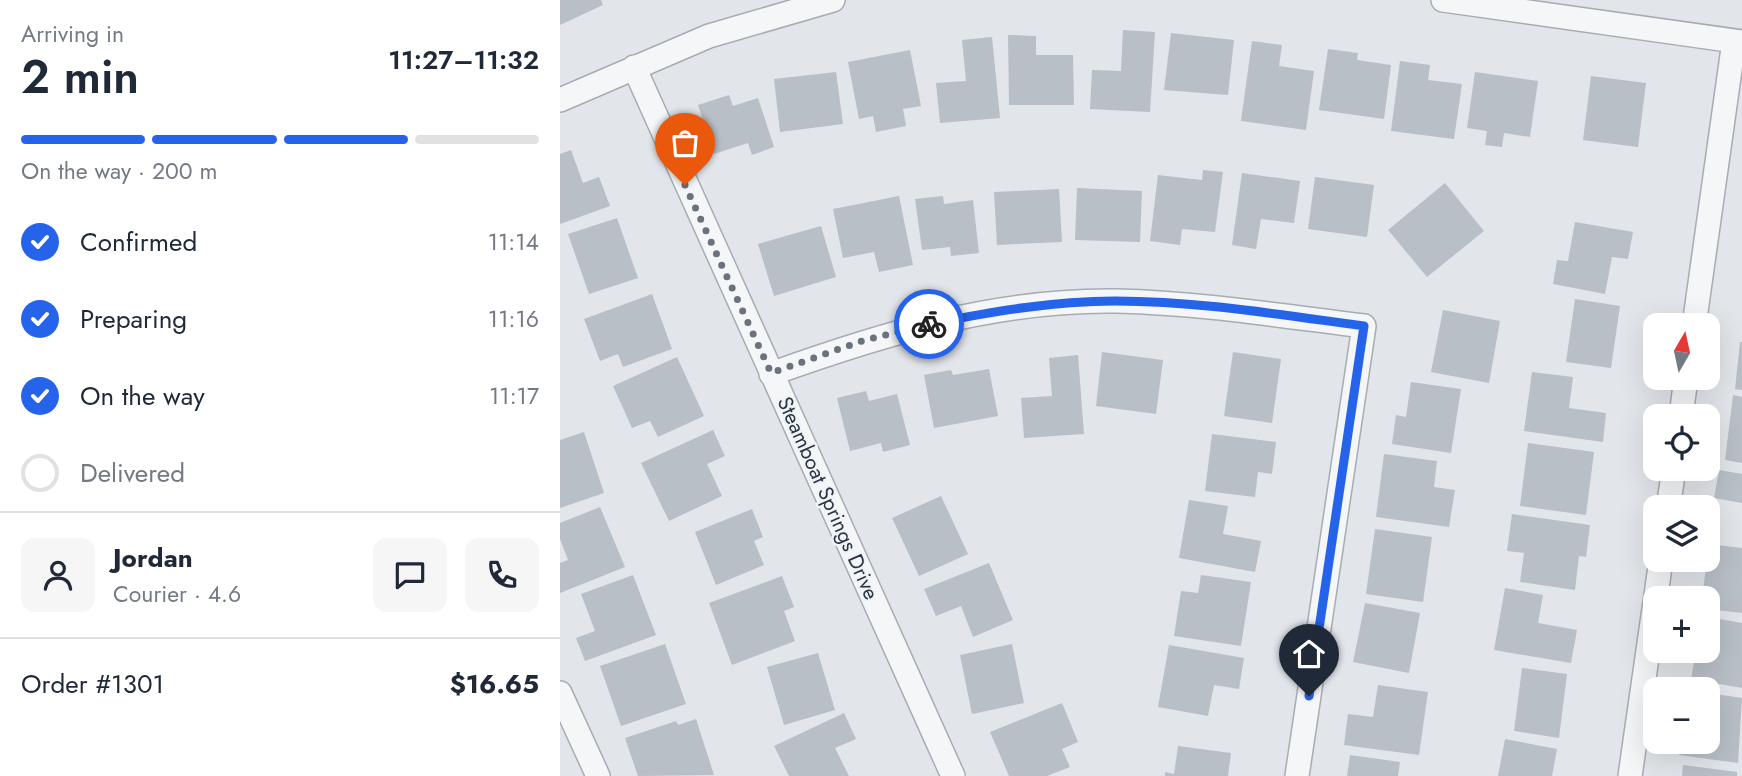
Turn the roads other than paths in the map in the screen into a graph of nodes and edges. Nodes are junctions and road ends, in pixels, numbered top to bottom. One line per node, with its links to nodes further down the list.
1 (834, 0): 4 (street)
2 (1443, 0): 3 (street)
3 (1738, 41): 6 (street)
4 (634, 67): 5 (street); 7 (street, Steamboat Springs Drive)
5 (560, 100)
6 (1696, 313)
7 (771, 373): 11 (street, Steamboat Springs Drive); 12 (street)
8 (1659, 572): 13 (street)
9 (560, 692): 10 (street)
10 (598, 776)
11 (953, 776)
12 (1297, 776)
13 (1630, 776)

